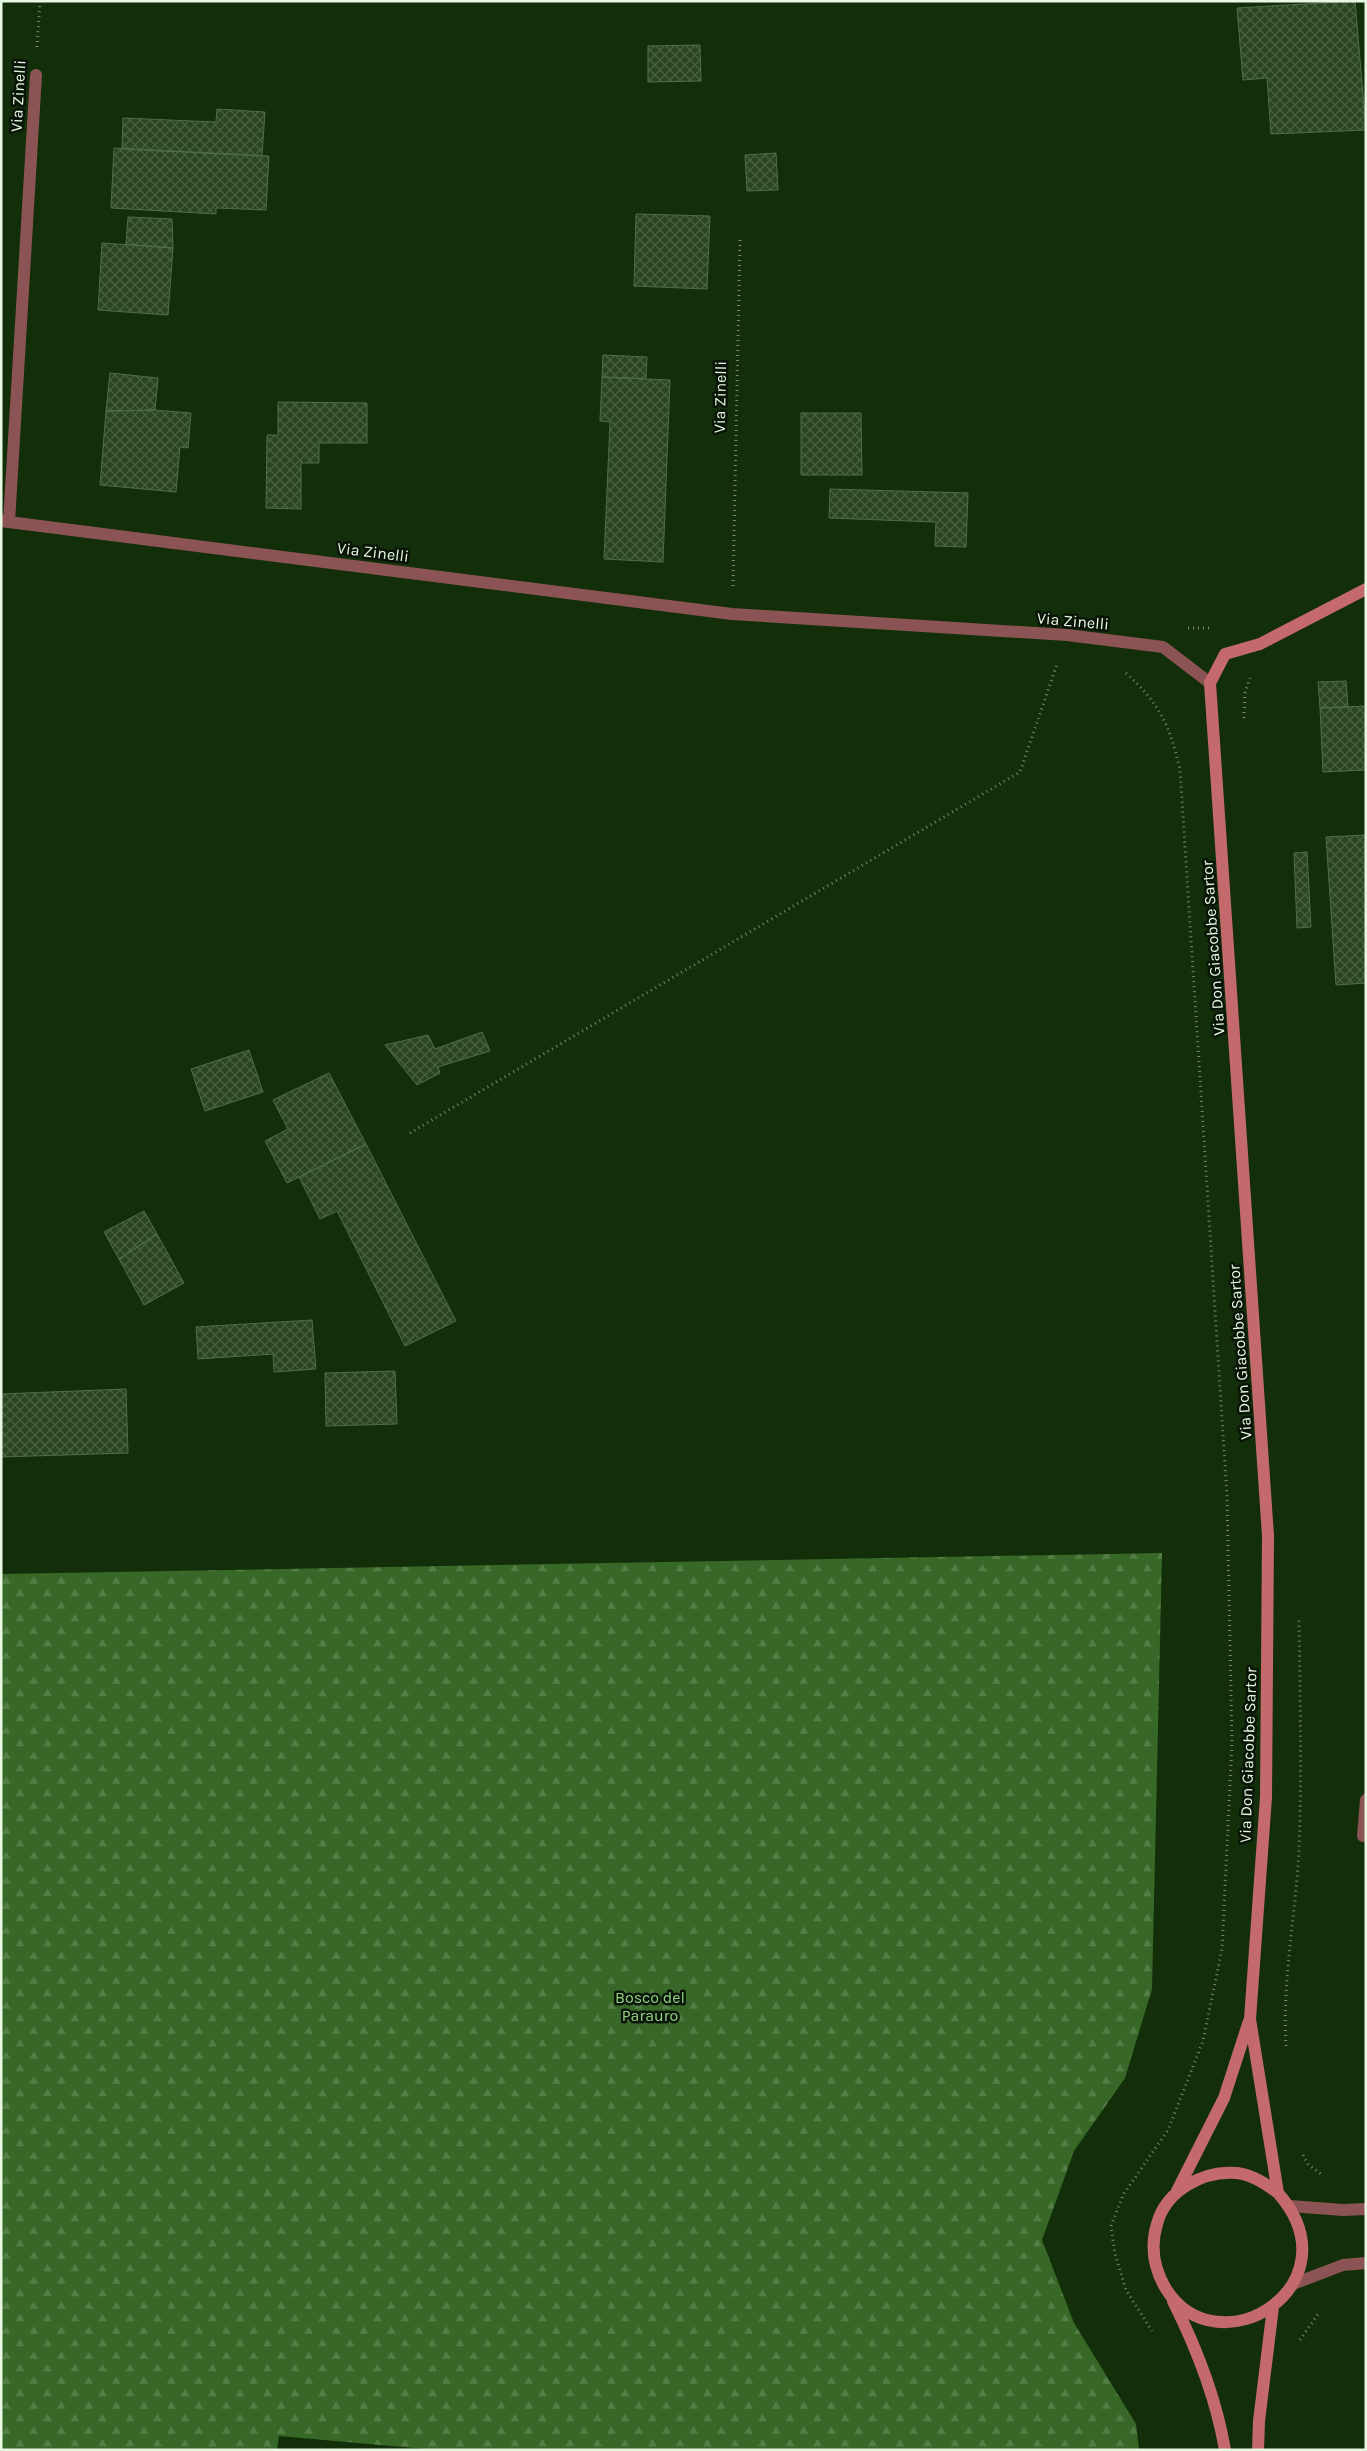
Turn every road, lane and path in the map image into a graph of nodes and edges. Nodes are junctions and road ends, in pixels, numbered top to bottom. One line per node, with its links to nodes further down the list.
1 (40, 1): 2 (path, Via Zinelli)
2 (36, 75): 4 (street, Via Zinelli)
3 (740, 240): 6 (path, Via Zinelli)
4 (5, 521): 6 (street, Via Zinelli)
5 (1366, 588): 9 (main road)
6 (732, 614): 7 (street, Via Zinelli)
7 (1067, 635): 8 (street, Via Zinelli); 10 (path)
8 (1128, 642): 9 (street, Via Zinelli); 22 (path)
9 (1210, 683): 13 (main road, Via Don Giacobbe Sartor)
10 (410, 1133)
11 (1366, 1800): 12 (street)
12 (1363, 1836)
13 (1250, 2019): 14 (main road, Via Don Giacobbe Sartor); 15 (main road, Via Don Giacobbe Sartor)
14 (1177, 2192): 15 (main road, Via Don Giacobbe Sartor); 20 (main road, Via Don Giacobbe Sartor)
15 (1278, 2192): 16 (main road, Via Don Giacobbe Sartor)
16 (1290, 2206): 17 (street); 19 (main road, Via Don Giacobbe Sartor)
17 (1366, 2209)
18 (1366, 2263): 19 (street)
19 (1293, 2284): 21 (main road, Via Don Giacobbe Sartor)
20 (1168, 2292): 21 (main road, Via Don Giacobbe Sartor); 23 (main road, Via Don Giacobbe Sartor)
21 (1273, 2307): 24 (main road)
22 (1156, 2337)
23 (1225, 2450)
24 (1258, 2450)

